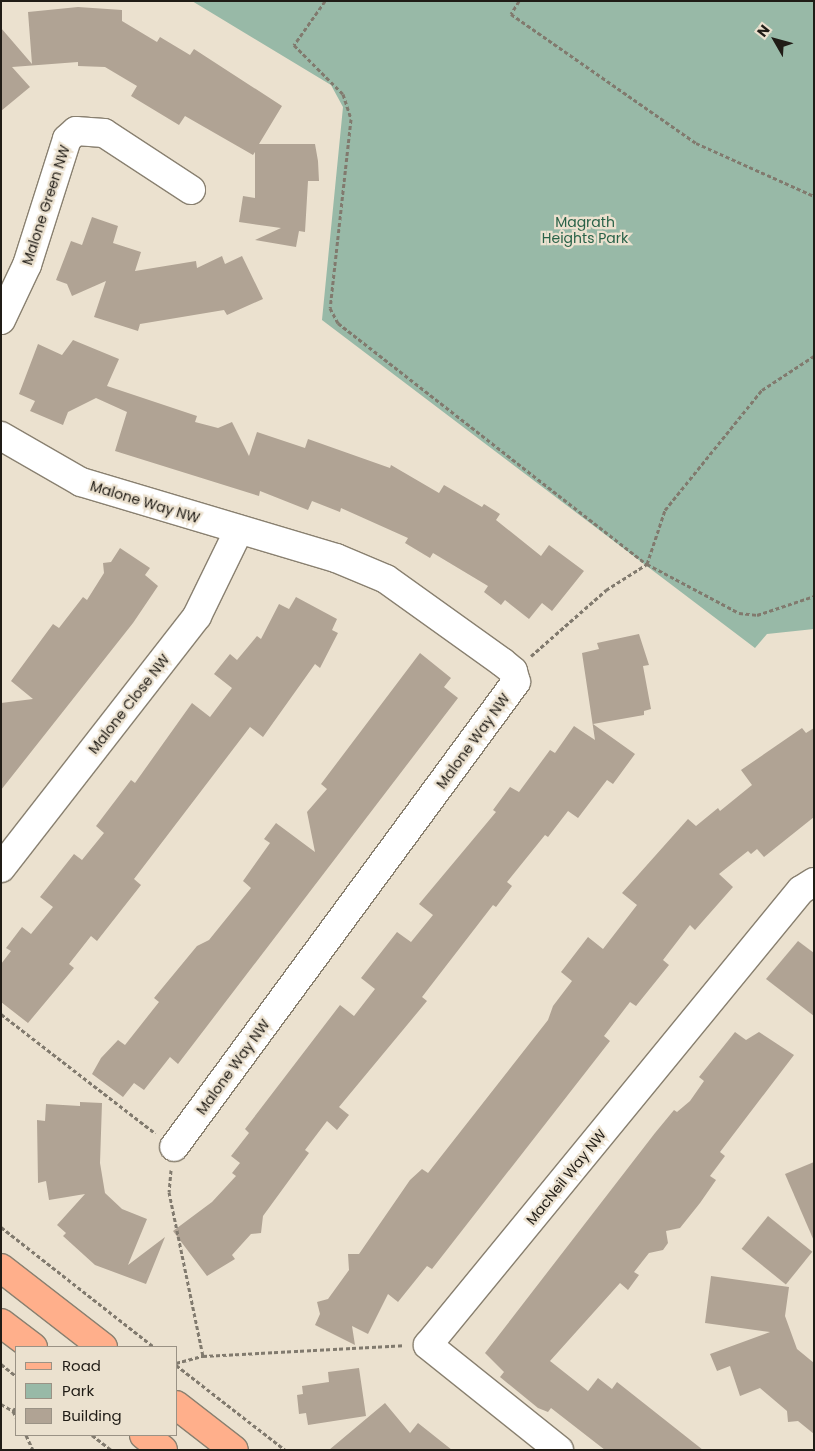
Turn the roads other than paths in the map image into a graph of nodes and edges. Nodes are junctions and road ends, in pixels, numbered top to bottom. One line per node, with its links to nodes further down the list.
1 (192, 190): 2 (street, Malone Green NW)
2 (1, 320)
3 (1, 436): 4 (street, Malone Way NW)
4 (239, 530): 5 (street, Malone Close NW); 7 (street, Malone Way NW)
5 (1, 868)
6 (814, 882): 16 (street, MacNeil Way NW)
7 (174, 1148)
8 (1, 1268): 11 (main road)
9 (1, 1323): 10 (main road)
10 (32, 1346)
11 (102, 1346)
12 (178, 1407): 15 (main road)
13 (145, 1436): 14 (main road)
14 (163, 1450)
15 (234, 1450)
16 (559, 1450)

